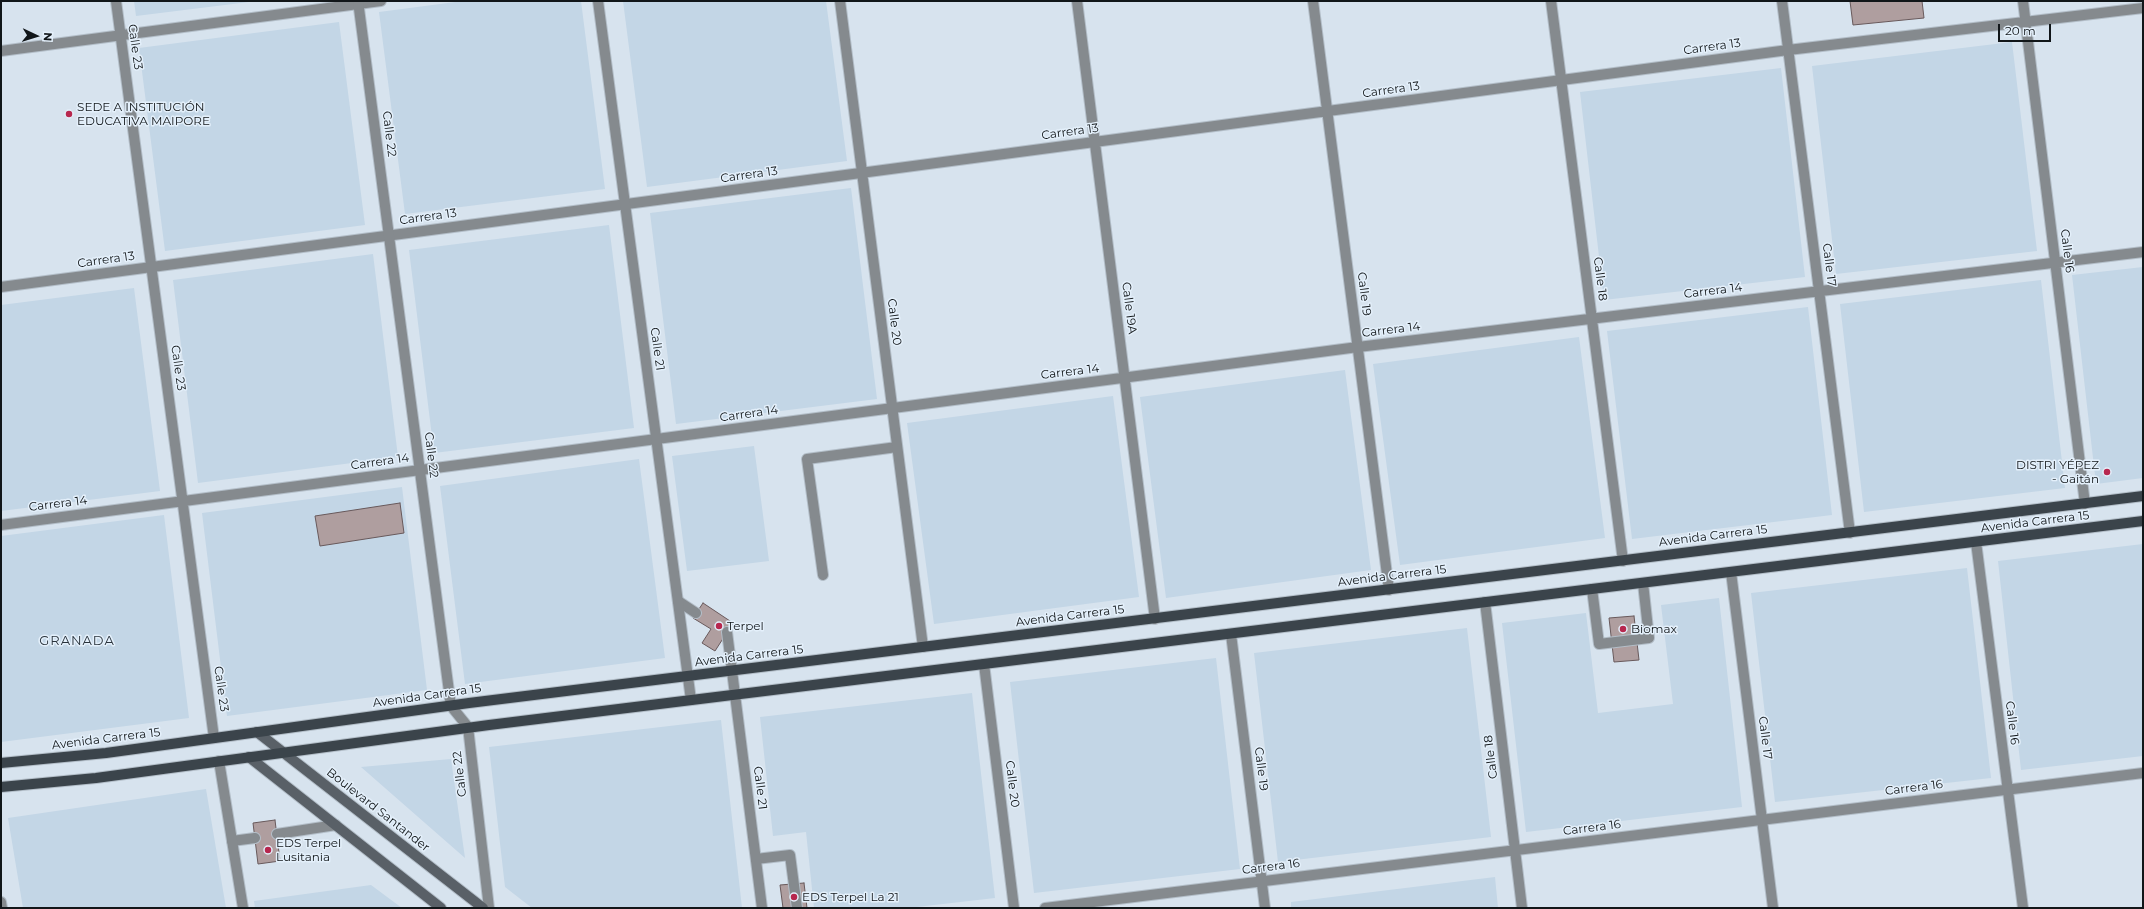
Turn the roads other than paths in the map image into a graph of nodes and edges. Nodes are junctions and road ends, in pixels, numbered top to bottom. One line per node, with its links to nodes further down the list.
1 (116, 1): 13 (street, Calle 23)
2 (381, 1): 10 (street)
3 (598, 1): 20 (street, Calle 21)
4 (840, 1): 19 (street, Calle 20)
5 (1077, 1): 18 (street, Calle 19A)
6 (1313, 1): 17 (street, Calle 19)
7 (1551, 1): 16 (street, Calle 18)
8 (1782, 1): 14 (street, Calle 17)
9 (2023, 1): 12 (street, Calle 16)
10 (359, 2): 13 (street); 21 (street, Calle 22)
11 (2143, 8): 12 (street, Carrera 13)
12 (2026, 22): 14 (street, Carrera 13); 23 (street, Calle 16)
13 (120, 35): 15 (street); 24 (street, Calle 23)
14 (1788, 50): 16 (street, Carrera 13); 26 (street, Calle 17)
15 (1, 51)
16 (1561, 80): 17 (street, Carrera 13); 27 (street, Calle 18)
17 (1328, 111): 18 (street, Carrera 13); 28 (street, Calle 19)
18 (1095, 142): 19 (street, Carrera 13); 29 (street, Calle 19A)
19 (862, 173): 20 (street, Carrera 13); 30 (street, Calle 20)
20 (625, 204): 21 (street, Carrera 13); 31 (street, Calle 21)
21 (389, 235): 24 (street, Carrera 13); 33 (street, Calle 22)
22 (2143, 252): 23 (street, Carrera 14)
23 (2055, 263): 26 (street, Carrera 14); 36 (street, Calle 16)
24 (151, 267): 25 (street, Carrera 13); 35 (street, Calle 23)
25 (1, 286)
26 (1819, 291): 27 (street, Carrera 14); 39 (street, Calle 17)
27 (1592, 319): 28 (street, Carrera 14); 41 (street, Calle 18)
28 (1358, 347): 29 (street, Carrera 14); 46 (street, Calle 19)
29 (1125, 378): 30 (street, Carrera 14); 50 (street, Calle 19A)
30 (892, 408): 31 (street, Carrera 14); 32 (street, Calle 20)
31 (656, 439): 33 (street, Carrera 14); 47 (street, Calle 21)
32 (897, 446): 43 (street); 53 (street, Calle 20)
33 (420, 470): 35 (street, Carrera 14); 59 (street, Calle 22)
34 (2143, 496): 36 (main road, Avenida Carrera 15)
35 (182, 501): 38 (street, Carrera 14); 62 (street, Calle 23)
36 (2085, 504): 39 (main road, Avenida Carrera 15)
37 (2143, 521): 40 (main road, Avenida Carrera 15)
38 (1, 525)
39 (1850, 533): 41 (main road, Avenida Carrera 15)
40 (1976, 542): 42 (main road, Avenida Carrera 15); 69 (street, Calle 16)
41 (1623, 561): 46 (main road, Avenida Carrera 15)
42 (1731, 572): 44 (main road, Avenida Carrera 15); 70 (street, Calle 17)
43 (823, 575)
44 (1643, 583): 45 (main road, Avenida Carrera 15); 45 (street)
45 (1592, 589): 48 (main road, Avenida Carrera 15)
46 (1389, 590): 50 (main road, Avenida Carrera 15)
47 (678, 600): 49 (street); 56 (street, Calle 21)
48 (1485, 602): 52 (main road, Avenida Carrera 15); 75 (street, Calle 18)
49 (696, 613)
50 (1155, 619): 53 (main road, Avenida Carrera 15)
51 (727, 632): 55 (street, Calle 21)
52 (1231, 634): 54 (main road, Avenida Carrera 15); 77 (street, Calle 19)
53 (923, 647): 55 (main road, Avenida Carrera 15)
54 (984, 664): 57 (main road, Avenida Carrera 15); 86 (street, Calle 20)
55 (732, 671): 56 (main road, Avenida Carrera 15); 57 (street, Calle 21)
56 (688, 676): 58 (street, Calle 21); 59 (main road, Avenida Carrera 15)
57 (735, 694): 58 (main road, Avenida Carrera 15); 76 (street, Calle 21)
58 (691, 700): 60 (main road, Avenida Carrera 15)
59 (451, 706): 60 (street); 61 (main road, Avenida Carrera 15)
60 (468, 727): 63 (main road, Avenida Carrera 15); 83 (street, Calle 22)
61 (257, 732): 62 (main road, Avenida Carrera 15); 63 (main road, Boulevard Santander)
62 (214, 738): 66 (main road, Avenida Carrera 15)
63 (282, 752): 64 (main road, Avenida Carrera 15); 82 (main road, Boulevard Santander)
64 (249, 757): 65 (main road, Avenida Carrera 15); 71 (main road)
65 (219, 761): 68 (main road, Avenida Carrera 15); 74 (street)
66 (1, 763)
67 (2143, 773): 69 (street, Carrera 16)
68 (1, 787)
69 (2008, 790): 70 (street, Carrera 16); 91 (street, Calle 16)
70 (1762, 820): 75 (street, Carrera 16); 90 (street, Calle 17)
71 (336, 825): 72 (street); 81 (main road)
72 (277, 834)
73 (255, 838): 74 (street)
74 (232, 841): 80 (street)
75 (1515, 850): 77 (street, Carrera 16); 89 (street, Calle 18)
76 (756, 859): 84 (street, Calle 21); 85 (street)
77 (1262, 881): 87 (street, Carrera 16); 88 (street, Calle 19)
78 (1, 902): 79 (street)
79 (2, 908)
80 (243, 908)
81 (441, 908)
82 (483, 908)
83 (489, 908)
84 (762, 908)
85 (797, 908)
86 (1014, 908)
87 (1045, 908)
88 (1265, 908)
89 (1522, 908)
90 (1773, 908)
91 (2023, 908)

